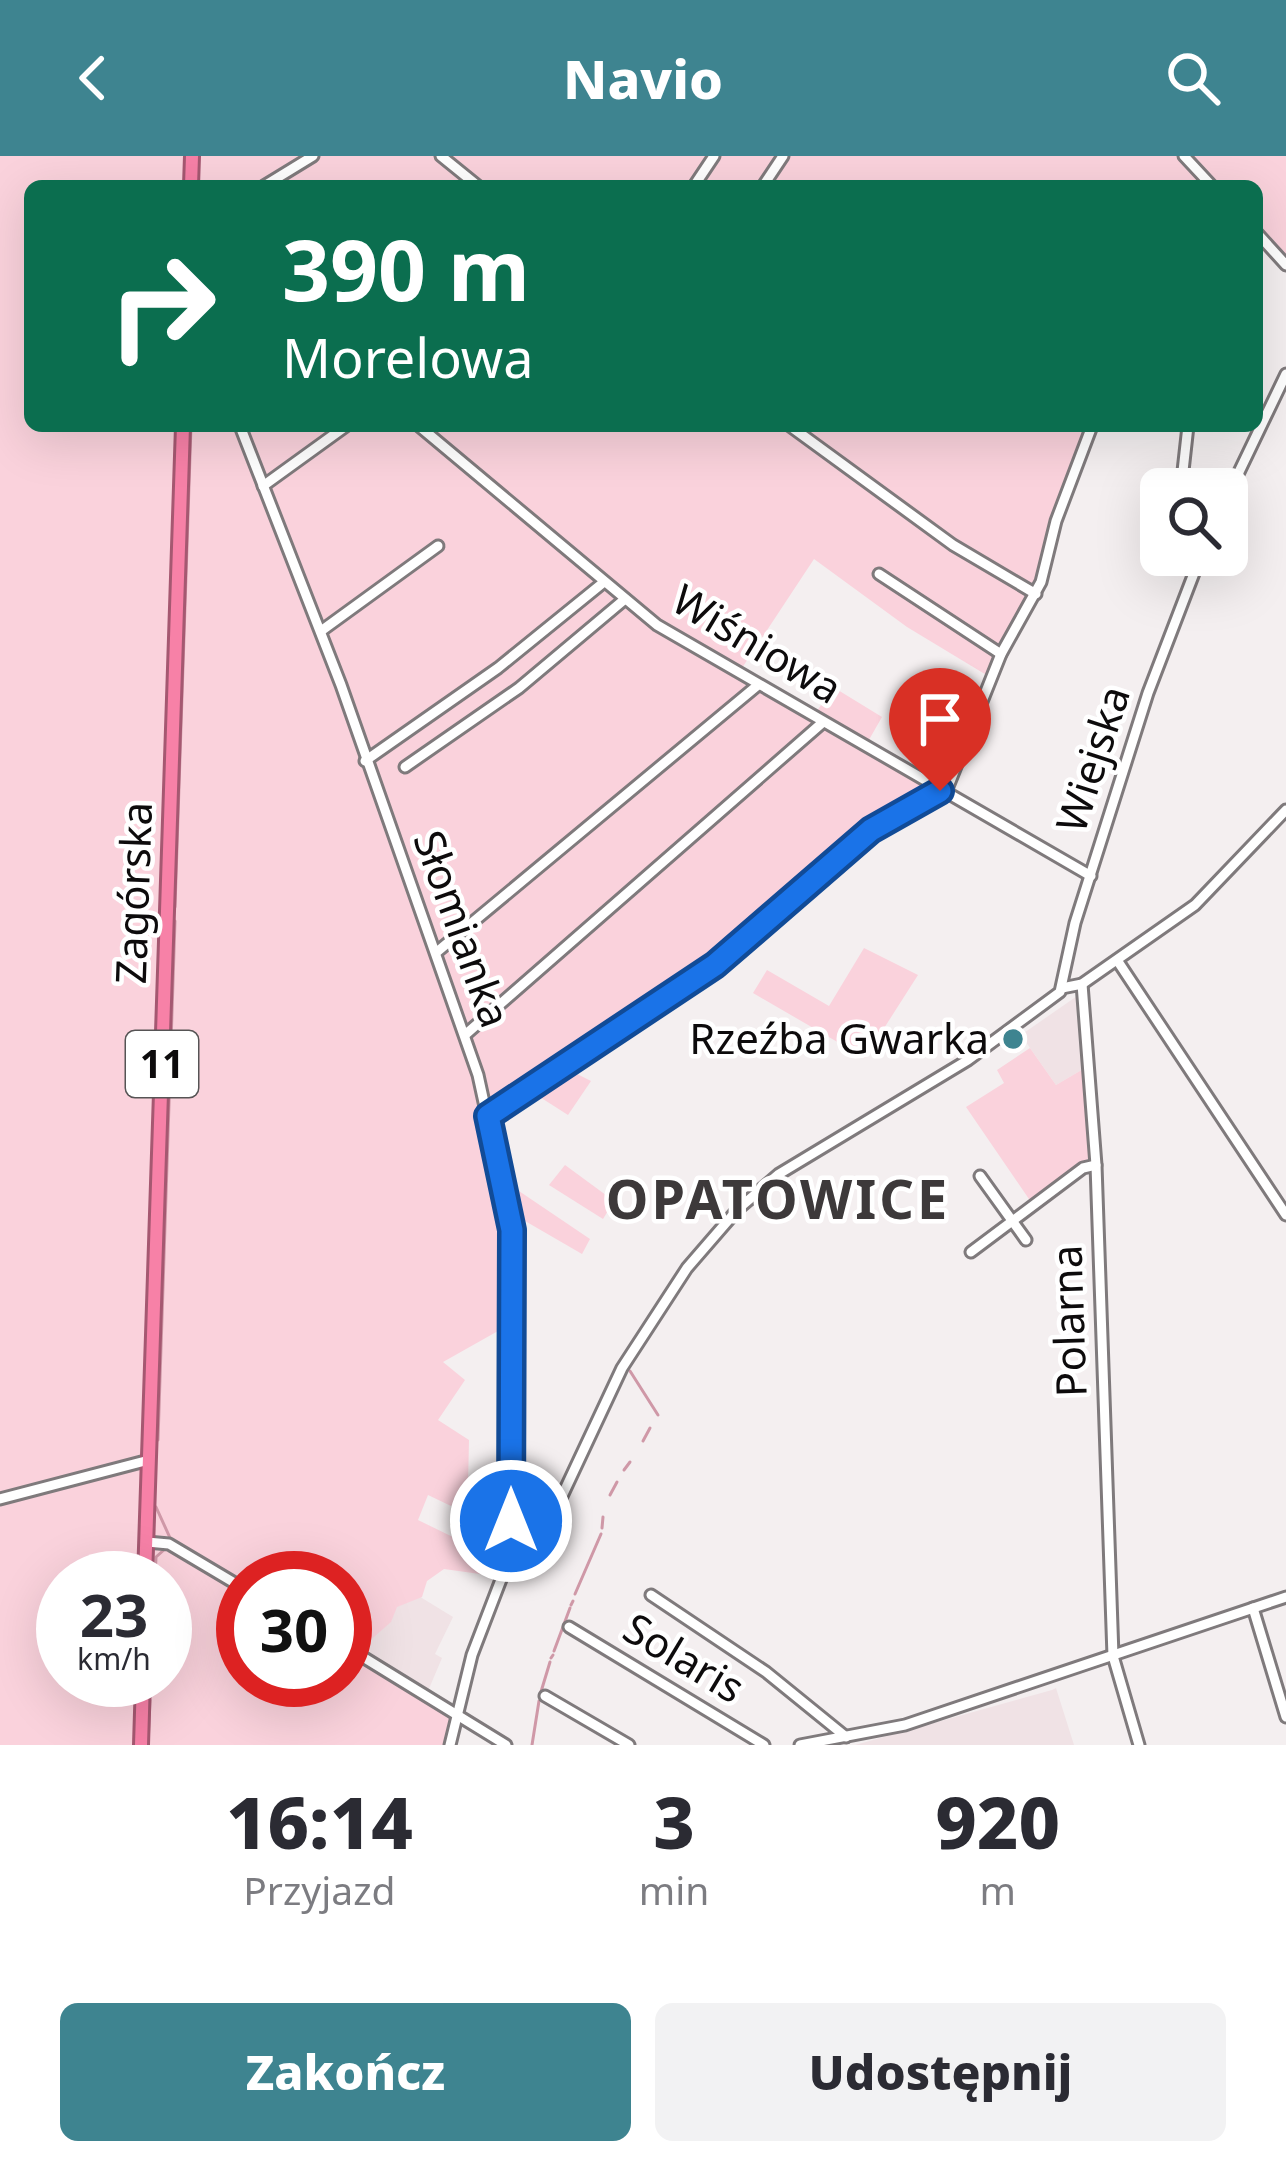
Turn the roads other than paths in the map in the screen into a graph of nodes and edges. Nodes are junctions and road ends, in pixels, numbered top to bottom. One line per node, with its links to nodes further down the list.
1 (313, 156): 4 (street)
2 (441, 156): 5 (street)
3 (1184, 156): 6 (street)
4 (274, 180)
5 (471, 180)
6 (1206, 180)
7 (1263, 240): 8 (street)
8 (1286, 265)
9 (1286, 374): 10 (street)
10 (1263, 422)
11 (183, 432): 49 (highway, Zagórska / 11)
12 (242, 432): 21 (street, Słomianka)
13 (338, 432): 21 (street)
14 (426, 432): 25 (street, Wiśniowa)
15 (798, 432): 26 (street)
16 (1090, 432): 26 (street)
17 (1187, 432): 19 (street)
18 (1258, 432): 20 (street)
19 (1182, 468)
20 (1241, 468)
21 (263, 486): 28 (street, Słomianka)
22 (438, 546): 28 (street)
23 (879, 574): 29 (street)
24 (1192, 576): 36 (street, Wiejska)
25 (604, 582): 27 (street, Wiśniowa); 32 (street)
26 (1036, 594): 29 (street)
27 (625, 599): 30 (street, Wiśniowa); 33 (street)
28 (321, 632): 32 (street, Słomianka)
29 (1001, 654): 34 (street)
30 (758, 685): 31 (street, Wiśniowa); 37 (street)
31 (822, 723): 34 (street, Wiśniowa); 41 (street)
32 (365, 761): 37 (street, Słomianka)
33 (406, 767)
34 (942, 793): 36 (street, Wiśniowa); 42 (street)
35 (1286, 810): 38 (street)
36 (1091, 876): 40 (street, Wiejska)
37 (438, 950): 41 (street, Słomianka)
38 (1117, 960): 39 (street); 45 (street)
39 (1082, 984): 40 (street); 43 (street, Polarna)
40 (1062, 988): 52 (street)
41 (466, 1034): 42 (street, Słomianka)
42 (488, 1116): 52 (street, Słomianka)
43 (1096, 1165): 46 (street); 59 (street, Polarna)
44 (980, 1176): 46 (street)
45 (1286, 1215)
46 (1013, 1221): 47 (street); 48 (street)
47 (1026, 1240)
48 (971, 1252)
49 (149, 1460): 50 (street); 51 (highway, Zagórska / 11)
50 (0, 1499)
51 (147, 1542): 53 (highway, Zagórska); 54 (street)
52 (516, 1548): 63 (street)
53 (147, 1551)
54 (216, 1572)
55 (651, 1595): 65 (street)
56 (1286, 1597): 57 (street)
57 (1252, 1608): 59 (street); 64 (street)
58 (569, 1627): 70 (street, Solaris)
59 (1113, 1656): 65 (street); 72 (street, Polarna)
60 (372, 1662): 63 (street)
61 (545, 1696): 69 (street)
62 (142, 1707): 66 (highway)
63 (456, 1710): 67 (street); 68 (street)
64 (1286, 1718)
65 (846, 1737): 71 (street)
66 (141, 1745)
67 (450, 1745)
68 (506, 1745)
69 (629, 1745)
70 (764, 1745)
71 (800, 1745)
72 (1139, 1745)

